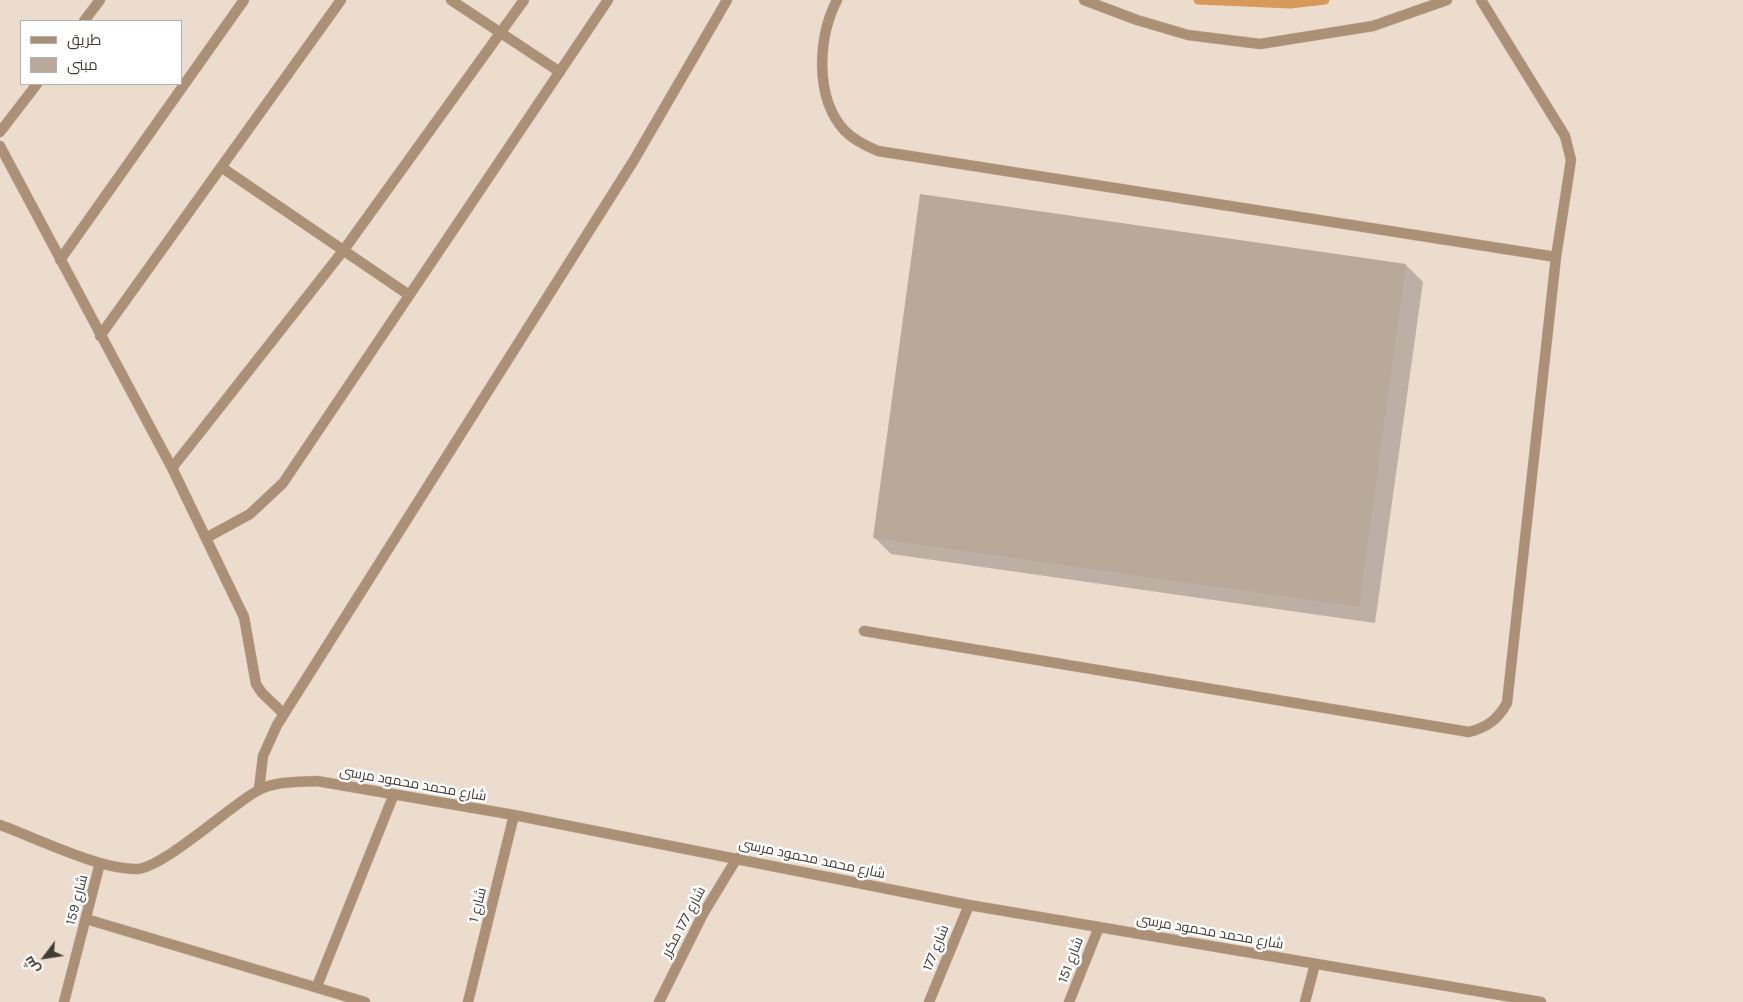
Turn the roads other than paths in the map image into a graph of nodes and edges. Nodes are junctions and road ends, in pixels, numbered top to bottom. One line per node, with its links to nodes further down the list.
1 (100, 0): 12 (street)
2 (244, 0): 21 (street)
3 (341, 0): 18 (street)
4 (451, 0): 13 (street)
5 (524, 0): 13 (street)
6 (608, 0): 14 (street)
7 (727, 0): 27 (street)
8 (837, 0): 20 (street)
9 (1084, 0): 10 (street)
10 (1447, 0)
11 (1481, 0): 20 (street)
12 (85, 20)
13 (500, 33): 14 (street); 19 (street)
14 (560, 72): 22 (street)
15 (36, 85): 16 (street)
16 (0, 132)
17 (0, 146): 21 (street)
18 (221, 167): 19 (street); 23 (street)
19 (343, 251): 22 (street); 24 (street)
20 (1556, 257): 26 (street)
21 (60, 260): 23 (street)
22 (409, 295): 25 (street)
23 (100, 336): 24 (street)
24 (172, 468): 25 (street)
25 (206, 538): 27 (street)
26 (864, 631)
27 (284, 714): 28 (street)
28 (258, 789): 29 (street, شارع محمد محمود مرسى); 33 (street, شارع محمد محمود مرسى)
29 (394, 794): 30 (street, شارع محمد محمود مرسى); 38 (street)
30 (514, 815): 32 (street, شارع محمد محمود مرسى); 41 (street, شارع 1)
31 (0, 825): 33 (street, شارع محمد محمود مرسى)
32 (737, 858): 34 (street, شارع محمد محمود مرسى); 42 (street, شارع 177 مكرر)
33 (100, 863): 35 (street, شارع 159)
34 (968, 905): 36 (street, شارع محمد محمود مرسى); 43 (street, شارع 177)
35 (86, 919): 38 (street); 39 (street, شارع 159)
36 (1099, 927): 37 (street, شارع محمد محمود مرسى); 44 (street, شارع 151)
37 (1315, 964): 45 (street); 46 (street, شارع محمد محمود مرسى)
38 (317, 986): 40 (street)
39 (64, 1002)
40 (365, 1002)
41 (468, 1002)
42 (659, 1002)
43 (929, 1002)
44 (1070, 1002)
45 (1305, 1002)
46 (1541, 1002)

